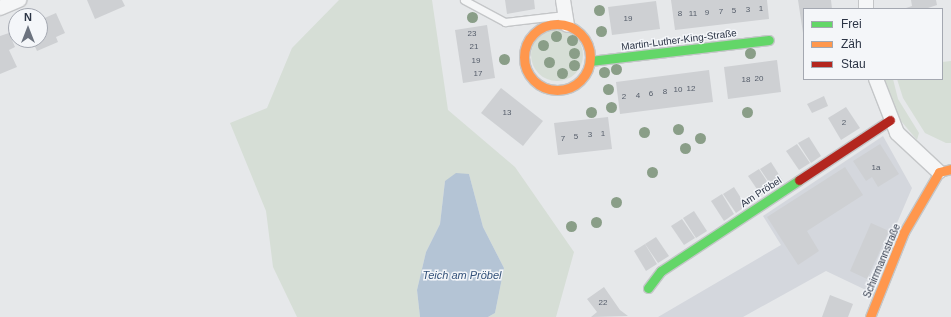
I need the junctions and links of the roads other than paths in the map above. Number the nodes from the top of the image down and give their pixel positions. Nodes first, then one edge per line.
1 (19, 0) edge
2 (464, 0) edge
3 (563, 0) edge
4 (0, 8) edge
5 (566, 20) junction
6 (770, 40) dead end
7 (590, 61) junction
8 (876, 80) edge
9 (890, 120) junction
10 (945, 171) edge
11 (648, 288) dead end
12 (870, 317) edge

1 - 4 street
2 - 5 lane
3 - 5 street
5 - 7 street
5 - 7 street
6 - 7 street, Martin-Luther-King-Straße
8 - 9 street
9 - 10 street
9 - 11 street, Am Pröbel
10 - 12 street, Schirrmannstraße

